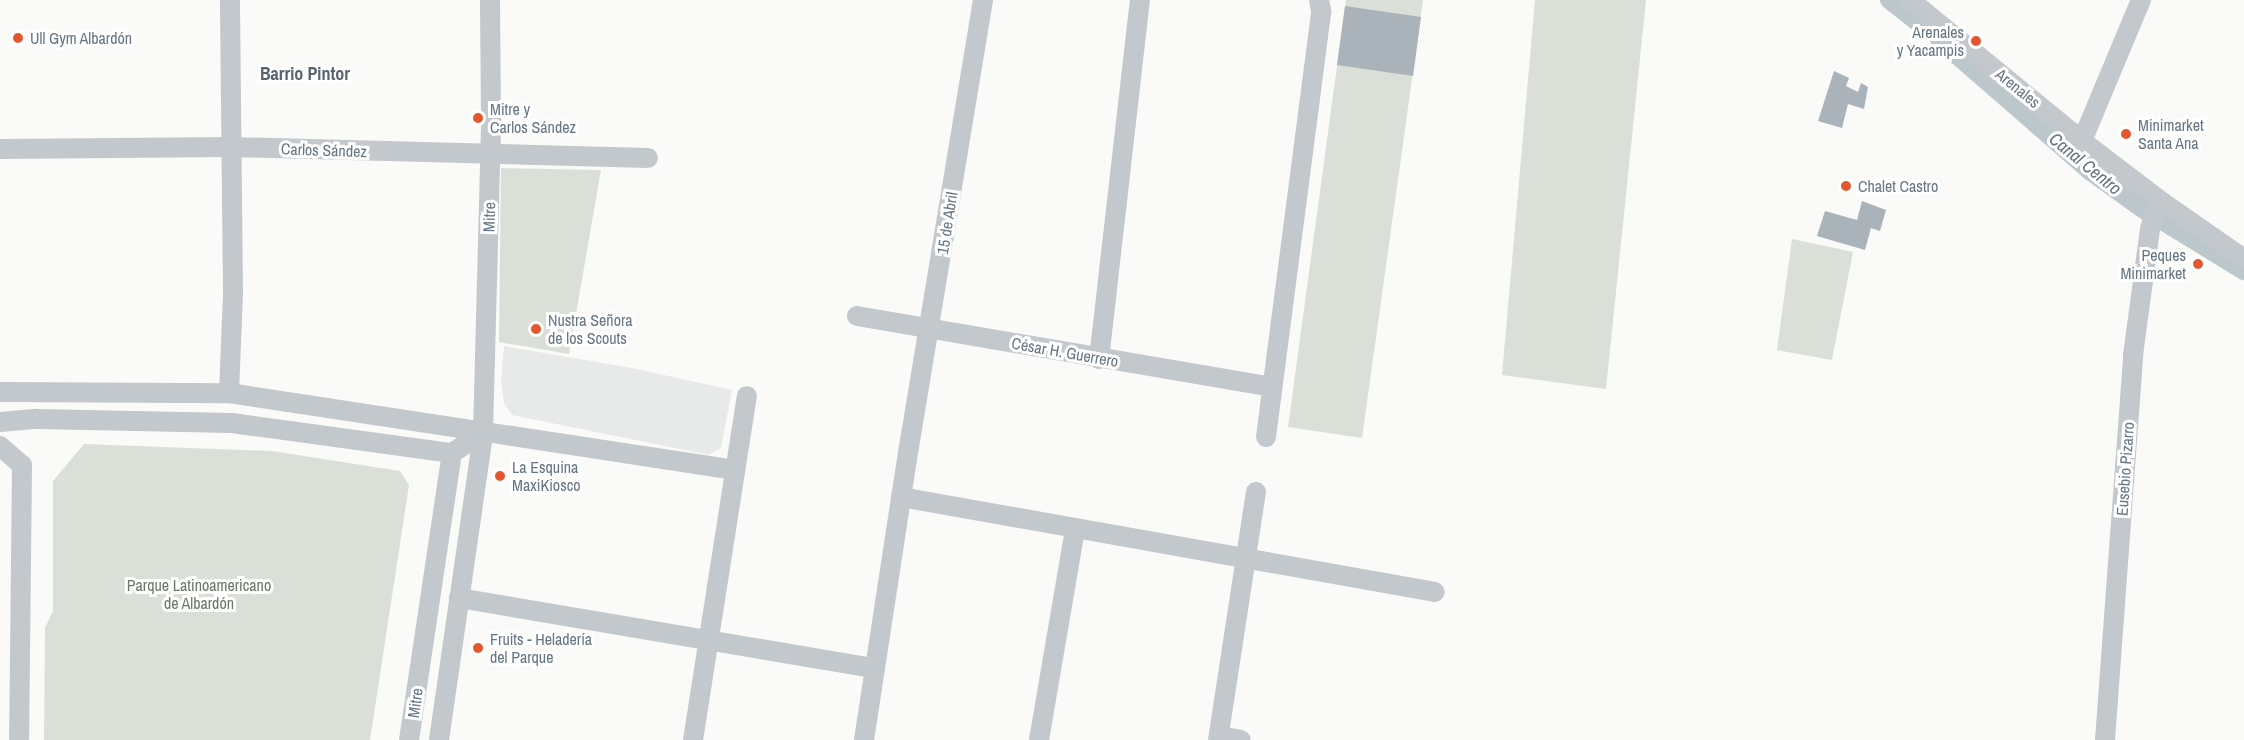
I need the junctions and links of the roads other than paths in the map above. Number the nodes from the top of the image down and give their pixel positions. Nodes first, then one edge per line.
1 (230, 0) edge
2 (490, 0) edge
3 (983, 0) edge
4 (1140, 0) edge
5 (1319, 0) edge
6 (1910, 0) edge
7 (2141, 0) edge
8 (2082, 141) junction
9 (231, 147) junction
10 (0, 149) edge
11 (490, 154) junction
12 (648, 158) dead end
13 (2159, 206) junction
14 (2244, 259) edge
15 (857, 316) dead end
16 (930, 329) junction
17 (1099, 359) junction
18 (1272, 387) junction
19 (0, 392) edge
20 (229, 393) junction
21 (747, 396) dead end
22 (0, 422) edge
23 (483, 433) junction
24 (1266, 437) dead end
25 (0, 446) edge
26 (452, 453) junction
27 (735, 470) junction
28 (1256, 492) dead end
29 (901, 497) junction
30 (1075, 529) junction
31 (1246, 558) junction
32 (1436, 592) dead end
33 (459, 598) junction
34 (709, 640) junction
35 (875, 668) junction
36 (1219, 738) edge
37 (19, 740) edge
38 (409, 740) edge
39 (439, 740) edge
40 (693, 740) edge
41 (864, 740) edge
42 (1039, 740) edge
43 (1241, 740) edge
44 (2105, 740) edge

1 - 9 street
2 - 11 street, Mitre
3 - 16 street, 15 de Abril
4 - 17 street
5 - 18 street
6 - 8 street, Arenales
7 - 8 street
8 - 13 street, Arenales
9 - 10 street, Carlos Sández
9 - 11 street, Carlos Sández
9 - 20 street
11 - 12 street, Carlos Sández
11 - 23 street, Mitre
13 - 14 street, Arenales
13 - 44 street, Eusebio Pizarro
15 - 16 street, César H. Guerrero
16 - 17 street, César H. Guerrero
16 - 29 street, 15 de Abril
17 - 18 street, César H. Guerrero
18 - 24 street
19 - 20 street
20 - 23 street
21 - 27 street
22 - 26 street
23 - 26 street
23 - 27 street
23 - 33 street, Mitre
25 - 37 street
26 - 38 street, Mitre
27 - 34 street
28 - 31 street
29 - 30 street
29 - 35 street, 15 de Abril
30 - 31 street
30 - 42 street
31 - 32 street
31 - 36 street
33 - 34 street
33 - 39 street, Mitre
34 - 35 street
34 - 40 street
35 - 41 street, 15 de Abril
36 - 43 street

